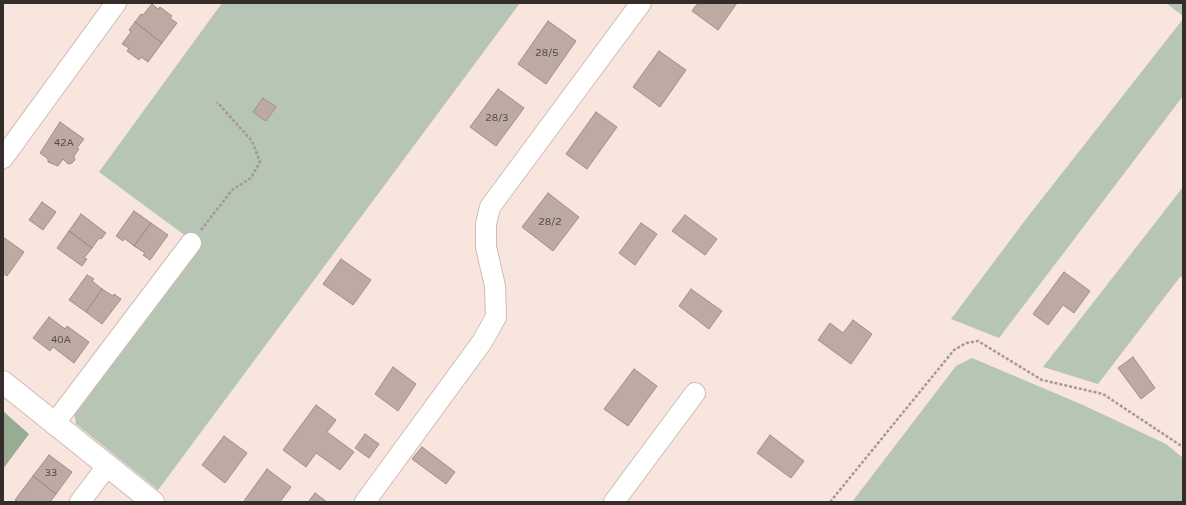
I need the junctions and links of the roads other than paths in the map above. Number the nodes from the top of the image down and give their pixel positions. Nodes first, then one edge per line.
1 (116, 3) edge
2 (641, 3) edge
3 (3, 158) edge
4 (191, 243) road end
5 (3, 382) edge
6 (695, 393) dead end
7 (54, 424) junction
8 (107, 466) junction
9 (80, 502) edge
10 (153, 502) edge
11 (365, 502) edge
12 (614, 502) edge

1 - 3 street
2 - 11 street
4 - 7 street
5 - 7 street
6 - 12 street
7 - 8 street
8 - 9 street
8 - 10 street

